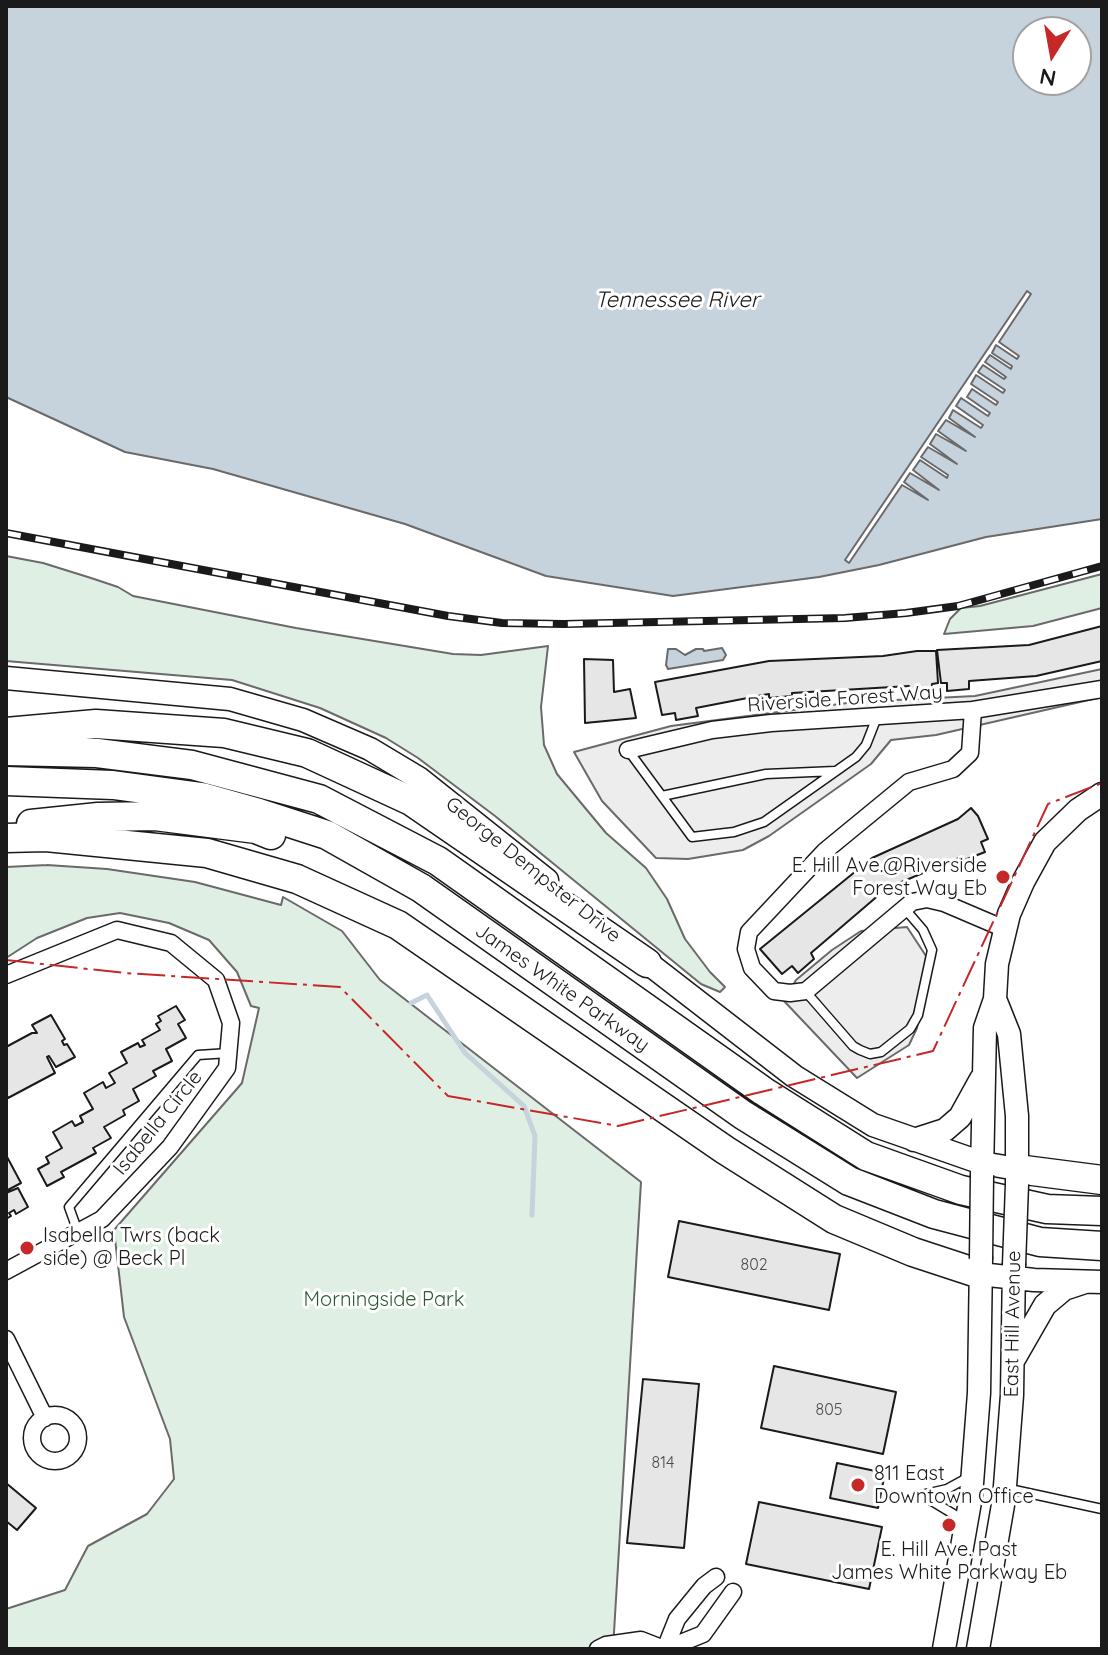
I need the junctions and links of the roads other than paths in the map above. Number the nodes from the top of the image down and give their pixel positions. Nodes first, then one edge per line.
1 (6, 678) edge
2 (1102, 689) edge
3 (973, 710) junction
4 (877, 716) junction
5 (6, 732) edge
6 (628, 750) joint
7 (6, 751) edge
8 (836, 771) junction
9 (6, 781) edge
10 (1102, 794) edge
11 (662, 796) junction
12 (6, 828) edge
13 (6, 838) edge
14 (421, 888) junction
15 (905, 909) junction
16 (1005, 929) junction
17 (647, 963) junction
18 (6, 975) edge
19 (806, 991) junction
20 (995, 999) junction
21 (229, 1053) junction
22 (984, 1075) junction
23 (914, 1140) junction
24 (982, 1169) junction
25 (1017, 1176) junction
26 (1102, 1180) edge
27 (1102, 1211) edge
28 (78, 1232) junction
29 (1102, 1246) edge
30 (980, 1266) junction
31 (6, 1271) edge
32 (1014, 1272) junction
33 (1094, 1282) edge
34 (6, 1339) edge
35 (1012, 1362) junction
36 (45, 1418) dead end
37 (973, 1472) junction
38 (1005, 1488) junction
39 (1102, 1509) edge
40 (967, 1523) junction
41 (716, 1577) dead end
42 (733, 1592) dead end
43 (698, 1594) junction
44 (720, 1611) junction
45 (598, 1649) edge
46 (665, 1649) edge
47 (944, 1649) edge
48 (978, 1649) edge

1 - 17 main road, George Dempster Drive
2 - 3 street, Riverside Forest Way
3 - 4 street, Riverside Forest Way
3 - 19 street
4 - 6 street, Riverside Forest Way
4 - 8 lane
5 - 17 highway
6 - 11 lane
7 - 27 highway, James White Parkway
8 - 11 lane
8 - 11 lane
9 - 14 highway, James White Parkway
10 - 16 main road, East Hill Avenue
12 - 14 highway
13 - 30 highway
14 - 29 highway, James White Parkway
15 - 16 street
15 - 19 street
15 - 19 lane
16 - 20 main road, East Hill Avenue
17 - 23 main road, George Dempster Drive
18 - 21 street, Isabella Circle
20 - 22 main road, East Hill Avenue
20 - 25 main road, East Hill Avenue
21 - 28 street, Isabella Circle
21 - 28 lane
22 - 23 main road
22 - 24 main road, East Hill Avenue
23 - 24 main road, George Dempster Drive
24 - 25 main road, George Dempster Drive
24 - 30 main road, East Hill Avenue, bridge
25 - 26 highway
25 - 32 main road, East Hill Avenue, bridge
28 - 31 street, Isabella Circle
30 - 32 main road
30 - 37 main road, East Hill Avenue
32 - 33 main road
32 - 35 main road, East Hill Avenue
33 - 35 main road
34 - 36 street
35 - 38 main road, East Hill Avenue
37 - 40 main road, East Hill Avenue
37 - 40 lane
38 - 39 lane
38 - 48 main road, East Hill Avenue
40 - 47 main road, East Hill Avenue
41 - 43 street
42 - 44 street
43 - 44 street
43 - 46 street
44 - 46 street
45 - 46 street

